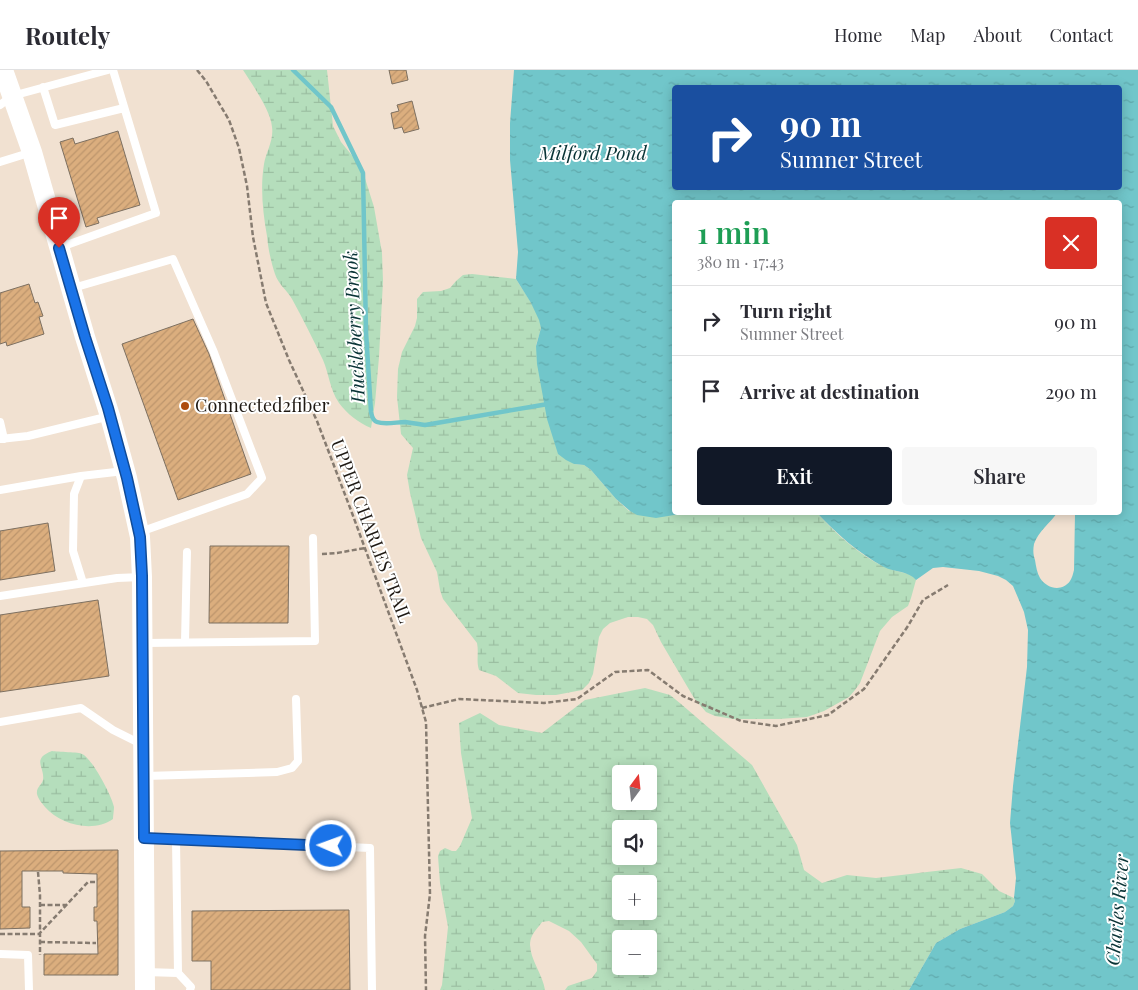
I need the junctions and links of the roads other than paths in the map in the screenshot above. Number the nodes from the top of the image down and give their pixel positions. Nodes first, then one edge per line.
1 (3, 70) edge
2 (108, 70) edge
3 (113, 70) edge
4 (43, 87) junction
5 (6, 100) edge
6 (124, 108) junction
7 (32, 152) junction
8 (0, 162) edge
9 (59, 248) junction
10 (71, 289) junction
11 (110, 416) junction
12 (0, 422) edge
13 (2, 439) edge
14 (125, 470) junction
15 (82, 476) junction
16 (0, 490) edge
17 (139, 533) junction
18 (313, 538) dead end
19 (187, 552) dead end
20 (142, 576) junction
21 (83, 583) junction
22 (0, 596) edge
23 (185, 642) junction
24 (142, 643) junction
25 (296, 699) dead end
26 (0, 722) edge
27 (143, 744) junction
28 (143, 776) junction
29 (144, 838) junction
30 (176, 840) junction
31 (0, 954) edge
32 (178, 973) junction
33 (145, 981) edge
34 (29, 990) edge
35 (190, 990) edge
36 (372, 990) edge

1 - 5 street
2 - 4 lane
3 - 6 lane
4 - 5 lane
4 - 6 lane
5 - 7 street
6 - 9 lane
7 - 8 lane
7 - 9 street
9 - 10 street
10 - 11 street
10 - 17 lane
11 - 13 lane
11 - 14 street
12 - 13 lane
14 - 15 lane
14 - 17 street
15 - 16 lane
15 - 21 lane
17 - 20 street
18 - 23 lane
19 - 23 lane
20 - 21 lane
20 - 24 street
21 - 22 lane
23 - 24 lane
24 - 27 street
25 - 28 lane
26 - 27 lane
27 - 28 street
28 - 29 street
29 - 30 lane
29 - 33 street
30 - 32 lane
30 - 36 lane
31 - 34 lane
32 - 33 lane
32 - 35 lane

